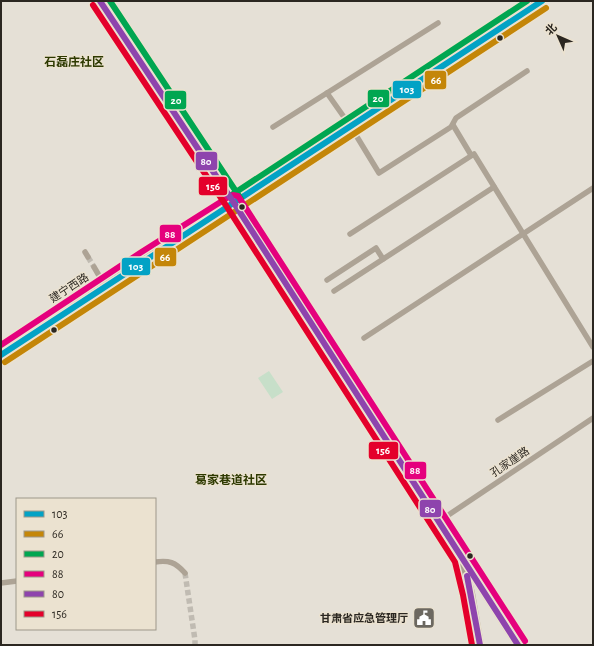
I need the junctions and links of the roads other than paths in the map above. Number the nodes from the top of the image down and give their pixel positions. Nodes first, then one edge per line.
1 (100, 1) edge
2 (528, 1) edge
3 (542, 1) edge
4 (438, 23) dead end
5 (527, 71) dead end
6 (327, 93) junction
7 (350, 124) junction
8 (453, 125) junction
9 (273, 126) dead end
10 (471, 155) junction
11 (494, 187) junction
12 (593, 188) edge
13 (232, 200) junction
14 (350, 234) dead end
15 (523, 234) junction
16 (383, 259) junction
17 (94, 267) tunnel mouth
18 (101, 280) junction
19 (327, 280) dead end
20 (334, 291) dead end
21 (364, 338) dead end
22 (1, 345) edge
23 (593, 347) edge
24 (1, 355) edge
25 (593, 361) edge
26 (593, 418) edge
27 (498, 420) dead end
28 (438, 522) junction
29 (462, 559) junction
30 (156, 562) edge
31 (185, 573) dead end
32 (16, 580) edge
33 (1, 583) edge
34 (480, 645) edge
35 (518, 645) edge

1 - 13 main road
2 - 7 main road
3 - 7 main road
4 - 6 street
5 - 8 street
6 - 7 street
6 - 9 street
7 - 8 street
7 - 13 main road
8 - 10 street
10 - 11 street
10 - 14 street
11 - 15 street
11 - 16 street
12 - 15 street
13 - 18 main road, 建宁西路
13 - 24 main road, 建宁西路
13 - 28 main road
15 - 21 street
15 - 23 street
16 - 19 street
16 - 20 street
17 - 18 street
18 - 22 main road, 建宁西路
25 - 27 street
26 - 28 street, 孔家崖路
28 - 29 main road
29 - 34 main road
29 - 35 main road
30 - 31 street
32 - 33 street

